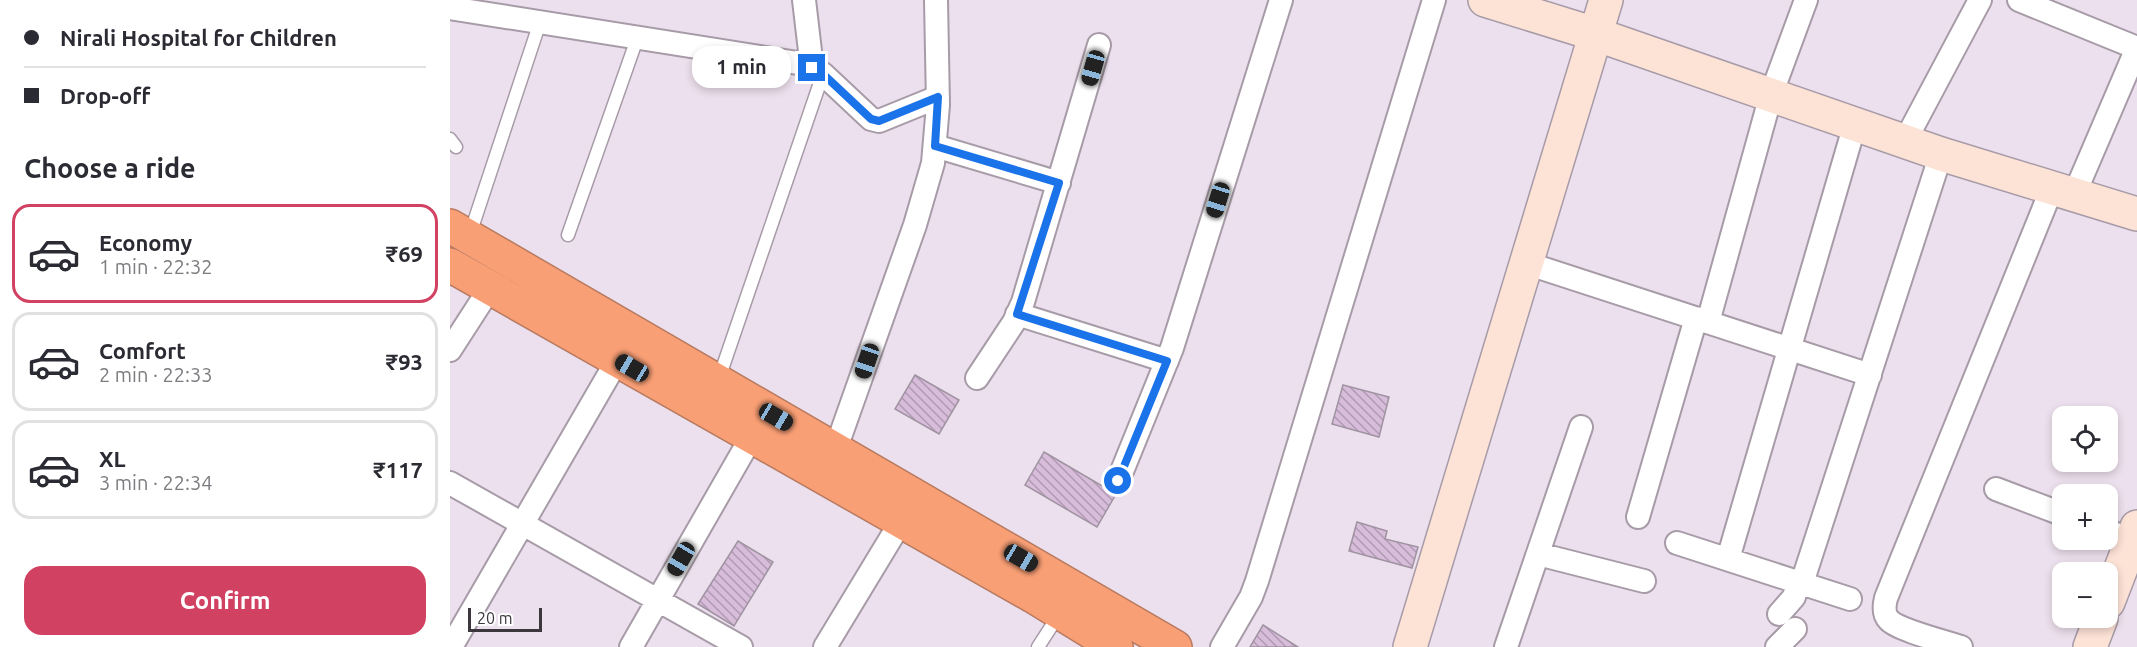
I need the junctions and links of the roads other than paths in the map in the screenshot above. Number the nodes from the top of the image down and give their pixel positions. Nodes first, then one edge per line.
1 (804, 0) edge
2 (936, 0) edge
3 (1281, 0) edge
4 (1434, 0) edge
5 (1485, 0) edge
6 (1606, 0) edge
7 (1806, 0) edge
8 (1980, 0) edge
9 (2019, 0) edge
10 (450, 8) edge
11 (540, 22) junction
12 (1595, 34) junction
13 (638, 36) junction
14 (1099, 45) dead end
15 (2137, 48) edge
16 (817, 71) junction
17 (1771, 95) junction
18 (938, 97) junction
19 (1855, 124) junction
20 (1905, 141) junction
21 (935, 146) junction
22 (1941, 154) junction
23 (1059, 183) junction
24 (2063, 191) junction
25 (2137, 214) edge
26 (459, 232) edge
27 (568, 235) dead end
28 (1526, 263) junction
29 (450, 265) edge
30 (490, 288) junction
31 (1017, 314) junction
32 (1702, 320) junction
33 (1789, 348) junction
34 (450, 350) edge
35 (618, 359) junction
36 (1167, 361) junction
37 (1870, 375) junction
38 (977, 378) dead end
39 (717, 382) junction
40 (1581, 427) dead end
41 (752, 436) junction
42 (835, 452) junction
43 (1118, 481) dead end
44 (450, 483) edge
45 (1996, 489) dead end
46 (908, 509) junction
47 (2052, 510) edge
48 (1638, 517) dead end
49 (522, 524) junction
50 (2126, 532) edge
51 (1677, 543) dead end
52 (1538, 554) junction
53 (1728, 559) junction
54 (2118, 563) edge
55 (1644, 581) dead end
56 (1800, 583) junction
57 (1850, 599) dead end
58 (658, 600) junction
59 (1060, 613) junction
60 (2097, 628) edge
61 (451, 647) edge
62 (631, 647) edge
63 (741, 647) edge
64 (825, 647) edge
65 (1038, 647) edge
66 (1116, 647) edge
67 (1175, 647) edge
68 (1222, 647) edge
69 (1410, 647) edge
70 (1506, 647) edge
71 (1777, 647) edge
72 (1961, 647) edge
73 (2090, 647) edge

1 - 16 street
2 - 18 street
3 - 36 street
4 - 68 street
5 - 12 street
6 - 12 street
7 - 17 street
8 - 20 street
9 - 15 street
10 - 11 street
11 - 13 street
11 - 26 lane
12 - 17 street
12 - 28 street
13 - 16 street
13 - 27 lane
14 - 23 street
15 - 24 street
16 - 18 street
16 - 39 lane
17 - 19 street
17 - 32 street
18 - 21 street
19 - 20 street
19 - 33 street
20 - 22 street
21 - 23 street
21 - 42 street
22 - 24 street
22 - 37 street
23 - 31 street
24 - 25 street
24 - 72 street
26 - 39 highway
28 - 32 street
28 - 69 street
29 - 30 highway
30 - 34 street
30 - 35 highway
31 - 36 street
31 - 38 street
32 - 33 street
32 - 48 street
33 - 37 street
33 - 53 street
35 - 41 highway
35 - 49 street
36 - 43 street
37 - 56 street
39 - 42 highway
40 - 52 street
41 - 46 highway
41 - 58 street
42 - 46 highway
44 - 49 street
45 - 47 street
46 - 59 highway
46 - 64 street
46 - 67 highway
49 - 58 street
49 - 61 street
50 - 54 street
51 - 53 street
52 - 55 street
52 - 70 street
53 - 56 street
56 - 57 street
56 - 71 street
58 - 62 street
58 - 63 street
59 - 65 lane
59 - 66 highway
60 - 73 street

